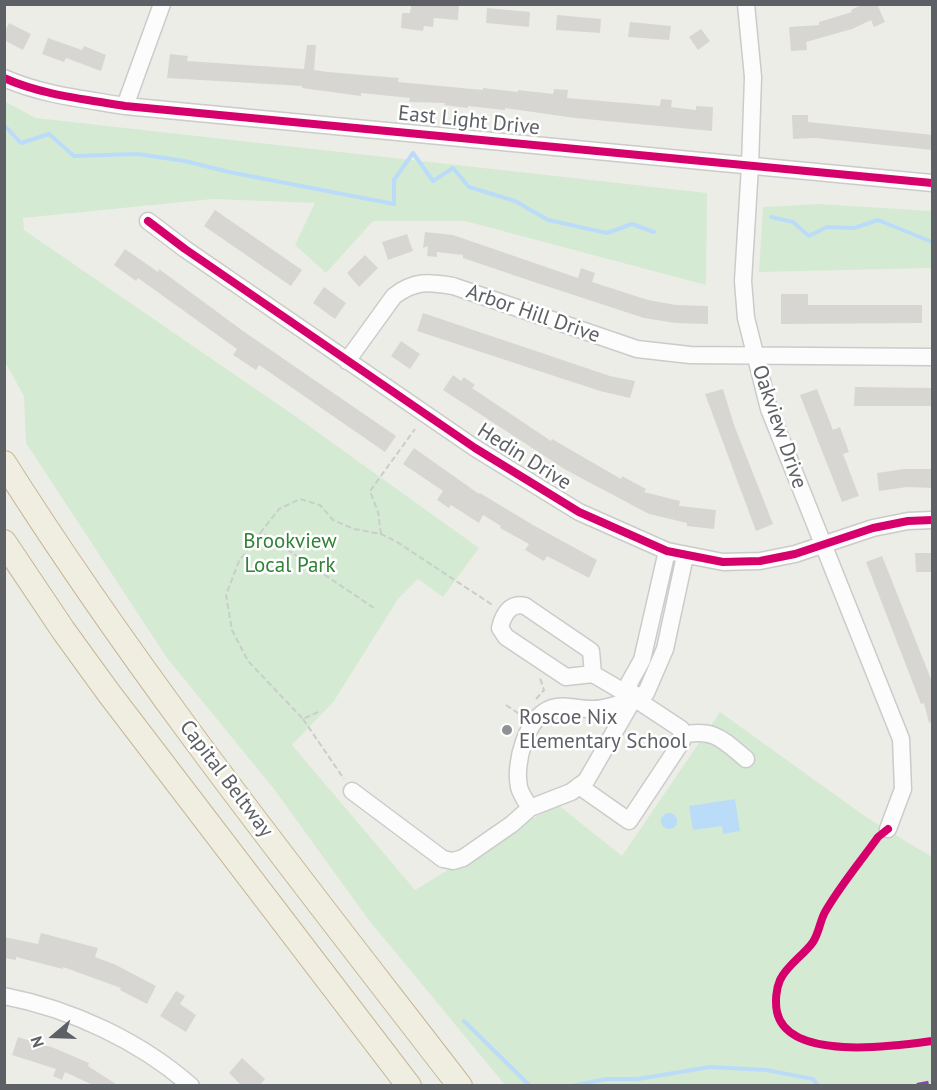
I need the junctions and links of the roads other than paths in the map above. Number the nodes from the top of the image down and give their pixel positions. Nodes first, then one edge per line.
1 (162, 4) edge
2 (746, 4) edge
3 (4, 78) edge
4 (125, 106) junction
5 (750, 166) junction
6 (933, 183) edge
7 (148, 221) dead end
8 (755, 356) junction
9 (933, 357) edge
10 (347, 361) junction
11 (4, 463) edge
12 (933, 520) edge
13 (4, 542) edge
14 (822, 545) junction
15 (667, 551) junction
16 (685, 556) junction
17 (646, 647) junction
18 (664, 649) junction
19 (593, 674) junction
20 (634, 698) junction
21 (681, 735) junction
22 (746, 759) dead end
23 (579, 786) junction
24 (352, 791) road end
25 (530, 808) junction
26 (888, 830) dead end
27 (4, 996) edge
28 (191, 1086) edge
29 (409, 1086) edge
30 (460, 1086) edge

1 - 4 street
2 - 5 street, Oakview Drive
3 - 4 street, East Light Drive
4 - 5 street, East Light Drive
5 - 6 street, East Light Drive
5 - 8 street, Oakview Drive
7 - 10 street, Hedin Drive
8 - 9 street
8 - 10 street, Arbor Hill Drive
8 - 14 street, Oakview Drive
10 - 15 street, Hedin Drive
11 - 30 highway, Capital Beltway
12 - 14 street, Hedin Drive
13 - 29 highway, Capital Beltway
14 - 16 street, Hedin Drive
14 - 26 street, Oakview Drive
15 - 16 street, Hedin Drive
15 - 17 street
16 - 18 street
17 - 18 street
17 - 20 street
18 - 20 street
19 - 19 street
19 - 20 street
20 - 21 street
20 - 23 street
20 - 25 street
21 - 22 street
21 - 23 street
23 - 25 street
24 - 25 street
27 - 28 street

